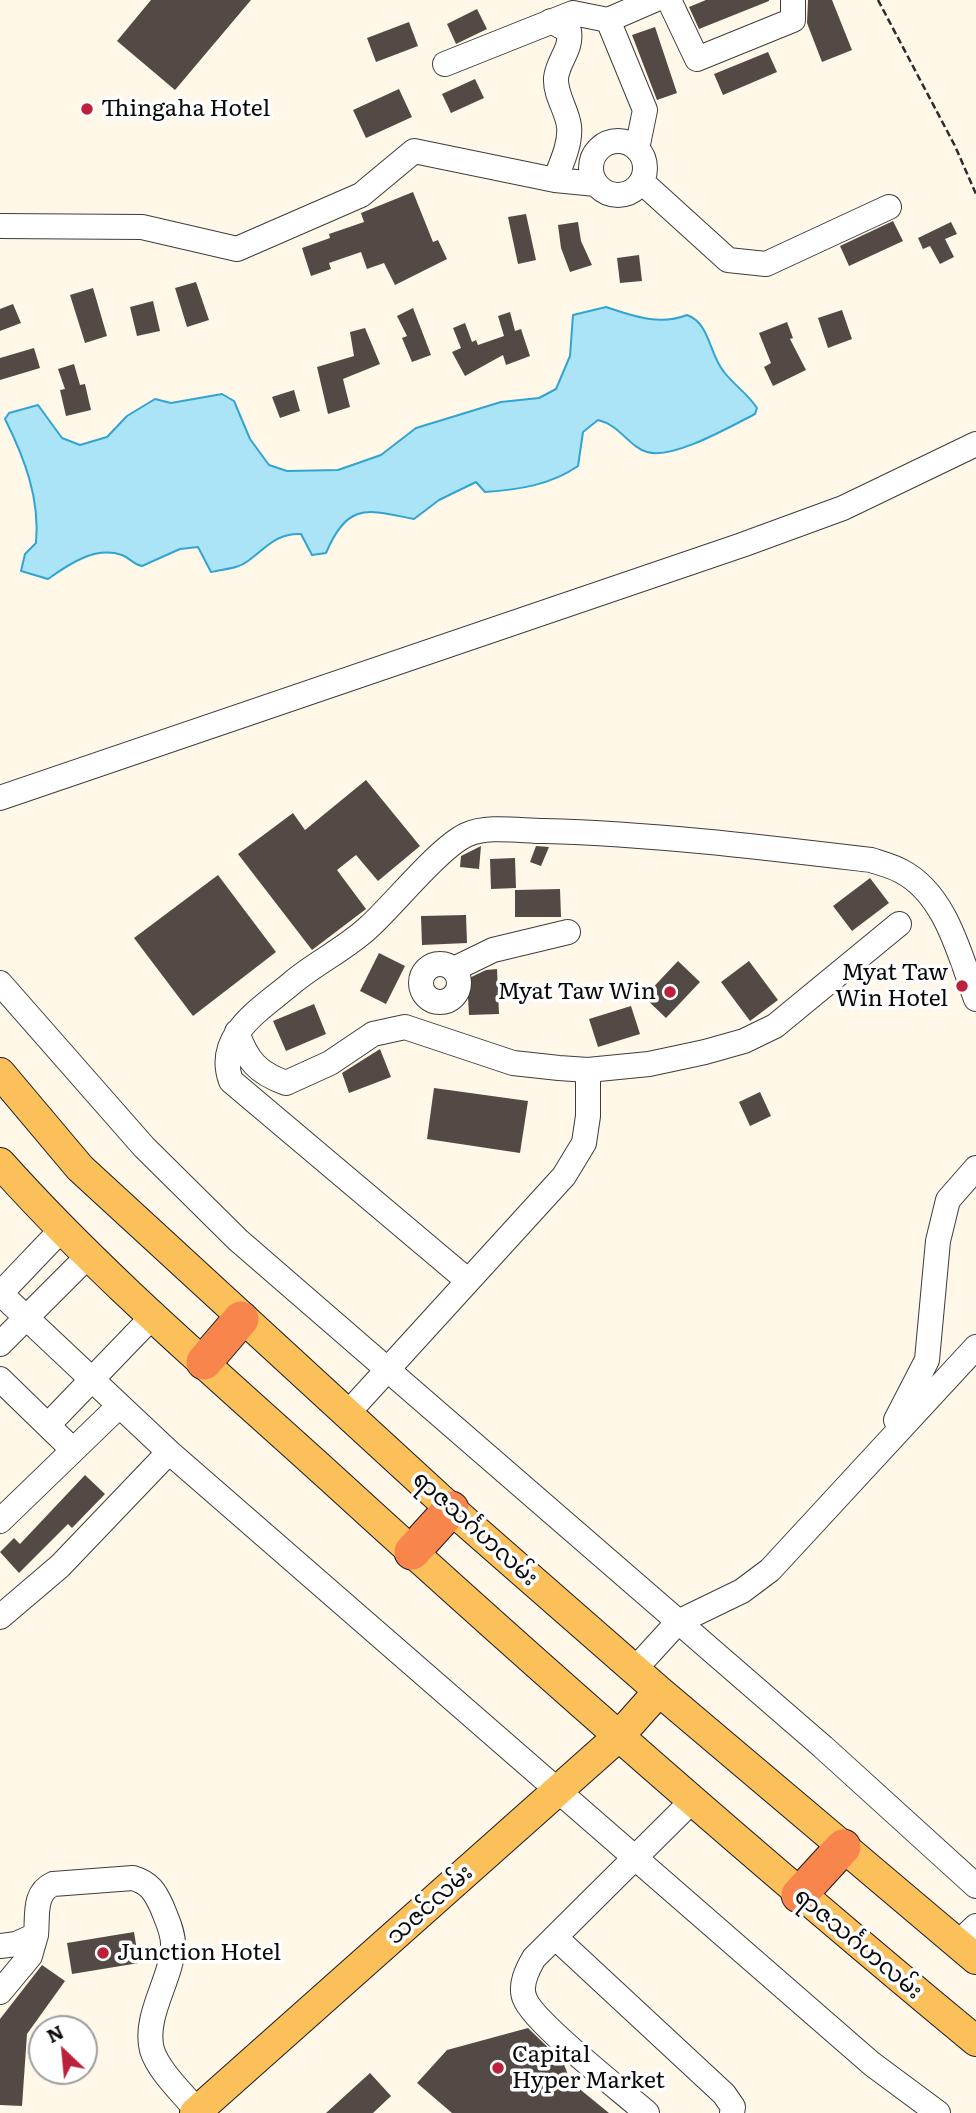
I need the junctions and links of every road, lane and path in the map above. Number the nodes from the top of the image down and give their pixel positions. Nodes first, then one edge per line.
1 (654, 0) edge
2 (669, 0) edge
3 (793, 0) edge
4 (878, 0) edge
5 (608, 20) junction
6 (551, 21) junction
7 (445, 64) dead end
8 (637, 149) junction
9 (555, 180) junction
10 (642, 182) junction
11 (596, 184) junction
12 (976, 194) edge
13 (889, 207) dead end
14 (0, 226) edge
15 (976, 444) edge
16 (0, 798) edge
17 (899, 924) dead end
18 (568, 932) dead end
19 (0, 983) edge
20 (976, 999) edge
21 (237, 1032) junction
22 (421, 1032) junction
23 (587, 1070) junction
24 (0, 1073) edge
25 (976, 1150) edge
26 (0, 1163) edge
27 (976, 1168) edge
28 (948, 1200) junction
29 (61, 1230) junction
30 (88, 1256) junction
31 (467, 1280) junction
32 (0, 1293) edge
33 (154, 1315) junction
34 (241, 1318) junction
35 (26, 1319) junction
36 (0, 1345) edge
37 (976, 1347) edge
38 (204, 1362) junction
39 (387, 1371) junction
40 (0, 1379) edge
41 (90, 1380) junction
42 (118, 1406) junction
43 (347, 1414) junction
44 (48, 1425) junction
45 (74, 1450) junction
46 (878, 1451) junction
47 (169, 1452) junction
48 (451, 1509) junction
49 (2, 1514) edge
50 (412, 1552) junction
51 (0, 1617) edge
52 (678, 1622) junction
53 (635, 1669) junction
54 (659, 1691) junction
55 (619, 1736) junction
56 (559, 1789) junction
57 (692, 1801) junction
58 (842, 1847) junction
59 (636, 1857) junction
60 (976, 1886) edge
61 (799, 1895) junction
62 (36, 1935) junction
63 (555, 1937) junction
64 (970, 1943) edge
65 (0, 1946) edge
66 (0, 1992) edge
67 (976, 2041) edge
68 (196, 2112) edge
69 (647, 2113) edge
70 (732, 2113) edge
71 (938, 2113) edge

1 - 5 street
2 - 3 street
4 - 12 path
5 - 6 street
5 - 8 street
6 - 7 street
6 - 9 street
8 - 10 street
8 - 11 street
9 - 11 street
9 - 14 street
10 - 11 street
10 - 13 street
15 - 16 street
17 - 23 street
18 - 22 street
19 - 39 street
20 - 21 street
21 - 22 street
21 - 31 street
22 - 23 street
23 - 31 street
24 - 34 main road, ရာဇသင်္ဂဟလမ်း
25 - 28 street
26 - 29 main road, ရာဇသင်္ဂဟလမ်း
27 - 28 street
28 - 46 street
29 - 30 main road, ရာဇသင်္ဂဟလမ်း
29 - 32 street
30 - 33 main road, ရာဇသင်္ဂဟလမ်း
30 - 35 street
31 - 39 street
32 - 35 street
33 - 38 main road, ရာဇသင်္ဂဟလမ်း
33 - 41 street
34 - 38 highway
34 - 43 main road, ရာဇသင်္ဂဟလမ်း
35 - 36 street
35 - 41 street
37 - 46 street
38 - 50 main road, ရာဇသင်္ဂဟလမ်း
39 - 43 street
39 - 52 street
40 - 44 street
41 - 42 street
41 - 44 street
42 - 45 street
42 - 47 street
43 - 48 main road, ရာဇသင်္ဂဟလမ်း
44 - 45 street
45 - 49 street
46 - 52 street
47 - 51 street
47 - 56 street
48 - 50 highway
48 - 53 main road, ရာဇသင်္ဂဟလမ်း
50 - 55 main road, ရာဇသင်္ဂဟလမ်း
52 - 53 street
52 - 60 street
53 - 54 main road, ရာဇသင်္ဂဟလမ်း
54 - 55 main road, သဇင်လမ်း
54 - 58 main road, ရာဇသင်္ဂဟလမ်း
55 - 56 main road, သဇင်လမ်း
55 - 57 main road, ရာဇသင်္ဂဟလမ်း
56 - 59 street
56 - 68 main road, သဇင်လမ်း
57 - 59 street
57 - 61 main road, ရာဇသင်္ဂဟလမ်း
58 - 61 highway
58 - 64 main road, ရာဇသင်္ဂဟလမ်း
59 - 63 street
59 - 71 street
61 - 67 main road, ရာဇသင်္ဂဟလမ်း
62 - 65 street
62 - 66 street
62 - 68 street
63 - 69 street
63 - 70 street

